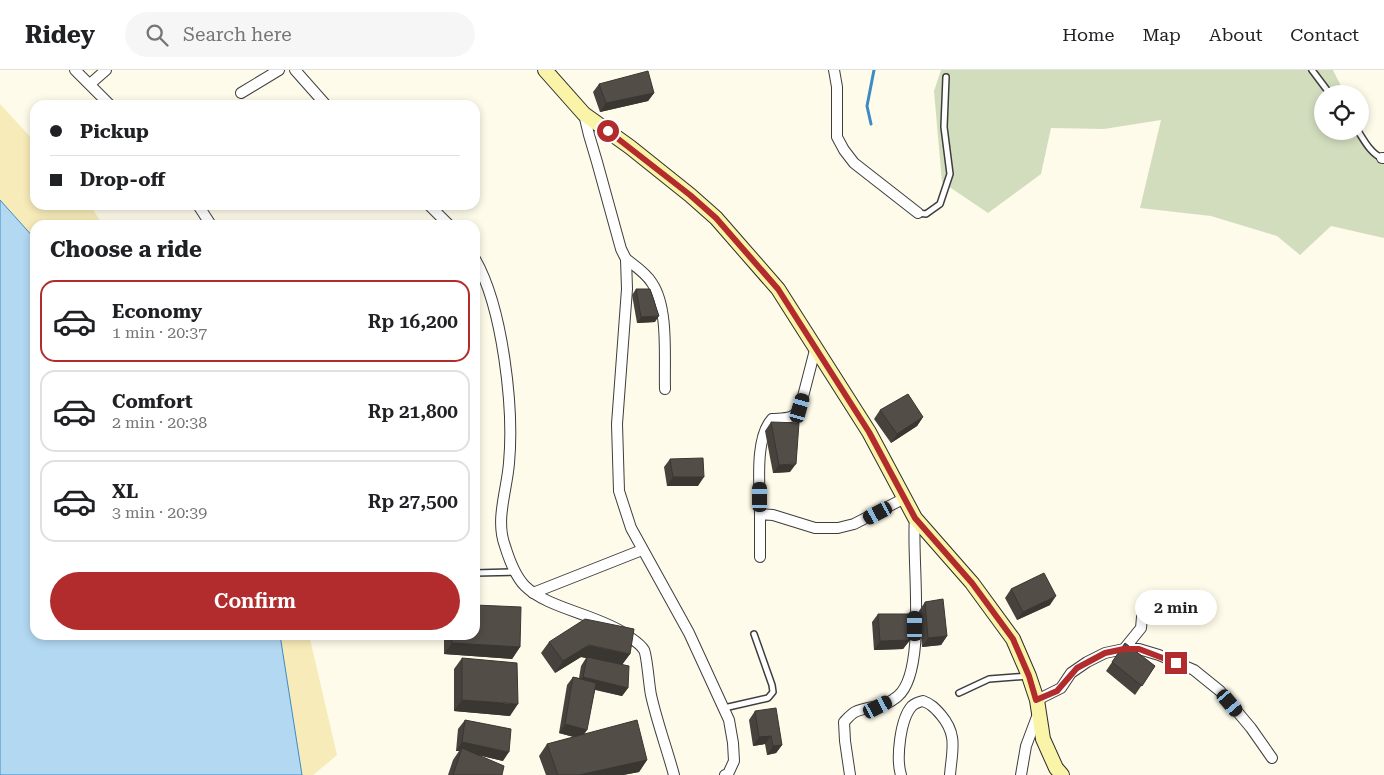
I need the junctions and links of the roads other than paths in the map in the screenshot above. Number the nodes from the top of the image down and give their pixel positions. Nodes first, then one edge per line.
1 (75, 70) edge
2 (106, 70) edge
3 (280, 70) edge
4 (295, 70) edge
5 (545, 70) edge
6 (834, 70) edge
7 (1312, 70) edge
8 (946, 77) dead end
9 (90, 84) junction
10 (1323, 85) edge
11 (241, 94) dead end
12 (105, 100) edge
13 (322, 100) edge
14 (584, 114) junction
15 (1364, 140) edge
16 (1383, 158) edge
17 (434, 210) edge
18 (918, 212) joint
19 (444, 220) edge
20 (626, 260) junction
21 (480, 270) edge
22 (815, 350) junction
23 (665, 389) dead end
24 (905, 498) junction
25 (760, 514) junction
26 (915, 518) junction
27 (642, 550) junction
28 (760, 557) dead end
29 (516, 572) junction
30 (480, 573) edge
31 (532, 593) junction
32 (1142, 617) dead end
33 (754, 634) dead end
34 (1124, 649) junction
35 (1029, 676) junction
36 (959, 693) dead end
37 (1038, 706) junction
38 (724, 708) junction
39 (1272, 758) dead end
40 (727, 774) edge
41 (674, 775) edge
42 (850, 775) edge
43 (901, 775) edge
44 (950, 775) edge
45 (1021, 775) edge
46 (1062, 775) edge

1 - 9 street
2 - 9 street
3 - 11 street
4 - 13 street
5 - 14 street
6 - 18 street
7 - 10 lane
8 - 18 lane
9 - 12 street
14 - 20 street
14 - 22 street
15 - 16 lane
17 - 19 street
20 - 23 street
20 - 27 street
21 - 29 street
22 - 24 street
22 - 25 street
24 - 25 street
24 - 26 street
25 - 28 street
26 - 35 street
26 - 42 street
27 - 31 street
27 - 38 street
29 - 30 lane
29 - 31 street
31 - 41 street
32 - 34 street
33 - 38 lane
34 - 37 street
34 - 39 street
35 - 36 lane
35 - 37 street
37 - 45 street
37 - 46 street
38 - 40 street
43 - 44 street

